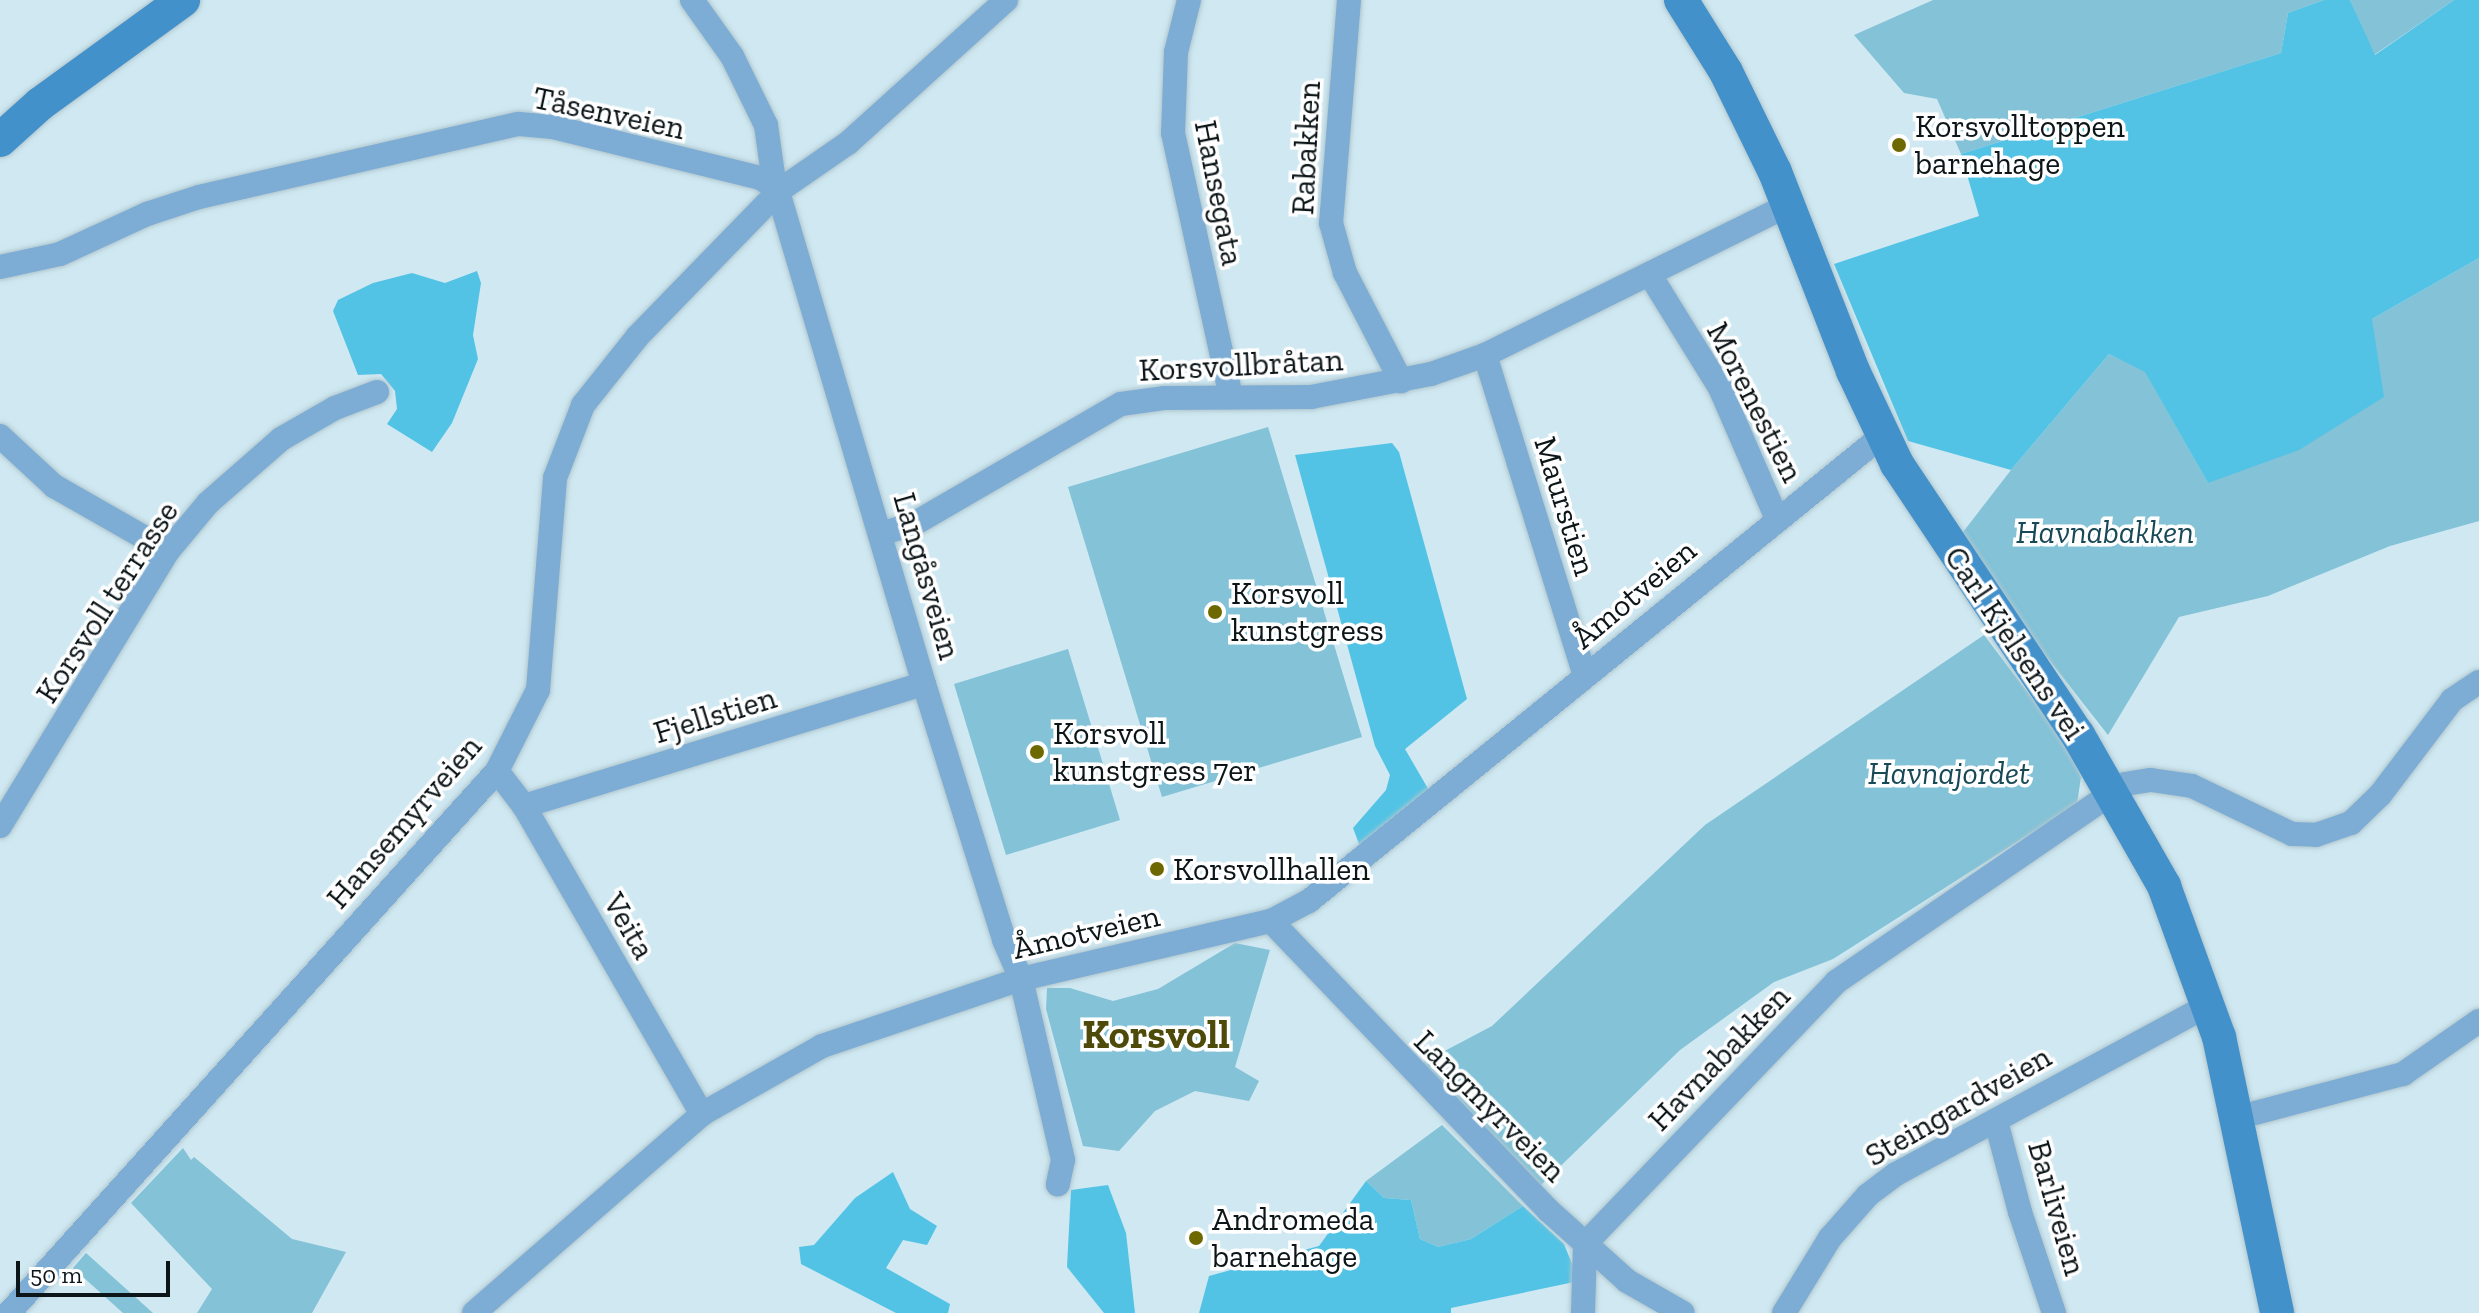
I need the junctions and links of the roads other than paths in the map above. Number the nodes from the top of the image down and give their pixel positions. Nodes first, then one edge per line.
1 (183, 0) edge
2 (692, 0) edge
3 (1006, 0) edge
4 (1189, 0) edge
5 (1349, 0) edge
6 (1681, 0) edge
7 (0, 140) edge
8 (780, 190) junction
9 (1789, 205) junction
10 (0, 267) edge
11 (1650, 275) junction
12 (1485, 355) junction
13 (1401, 381) junction
14 (377, 392) dead end
15 (1231, 397) junction
16 (1883, 435) junction
17 (0, 436) edge
18 (1776, 517) junction
19 (882, 533) junction
20 (168, 551) junction
21 (1585, 676) junction
22 (2479, 682) edge
23 (924, 684) junction
24 (497, 771) junction
25 (2112, 791) junction
26 (524, 806) junction
27 (0, 826) edge
28 (1271, 921) junction
29 (1021, 979) junction
30 (2209, 1005) junction
31 (2479, 1021) edge
32 (702, 1114) junction
33 (2236, 1118) junction
34 (1996, 1121) junction
35 (1058, 1184) dead end
36 (1585, 1244) junction
37 (9, 1313) edge
38 (474, 1313) edge
39 (1583, 1313) edge
40 (1683, 1313) edge
41 (1784, 1313) edge
42 (2054, 1313) edge
43 (2277, 1313) edge

1 - 7 main road
2 - 8 street, Langåsveien
3 - 8 street
4 - 15 street, Hansegata
5 - 13 street, Rabakken
6 - 9 main road, Carl Kjelsens vei
8 - 10 street, Tåsenveien
8 - 19 street, Langåsveien
8 - 24 street, Hansemyrveien
9 - 11 street, Korsvollbråtan
9 - 16 main road, Carl Kjelsens vei
11 - 12 street, Korsvollbråtan
11 - 18 street, Morenestien
12 - 13 street, Korsvollbråtan
12 - 21 street, Maurstien
13 - 15 street, Korsvollbråtan
14 - 20 street, Korsvoll terrasse
15 - 19 street, Korsvollbråtan
16 - 18 street, Åmotveien
16 - 25 main road, Carl Kjelsens vei
17 - 20 street
18 - 21 street, Åmotveien
19 - 23 street, Langåsveien
20 - 27 street, Korsvoll terrasse
21 - 28 street, Åmotveien
22 - 25 street, Havnabakken
23 - 26 street, Fjellstien
23 - 29 street, Langåsveien
24 - 26 street, Veita
24 - 37 street, Hansemyrveien
25 - 30 main road, Carl Kjelsens vei
25 - 36 street, Havnabakken
26 - 32 street, Veita
28 - 29 street, Åmotveien
28 - 36 street, Langmyrveien
29 - 32 street, Åmotveien
29 - 35 street, Langåsveien
30 - 33 main road, Carl Kjelsens vei
30 - 34 street, Steingardveien
31 - 33 street
32 - 38 street, Åmotveien
33 - 43 main road, Carl Kjelsens vei
34 - 41 street, Steingardveien
34 - 42 street, Barliveien
36 - 39 street
36 - 40 street, Langmyrveien

